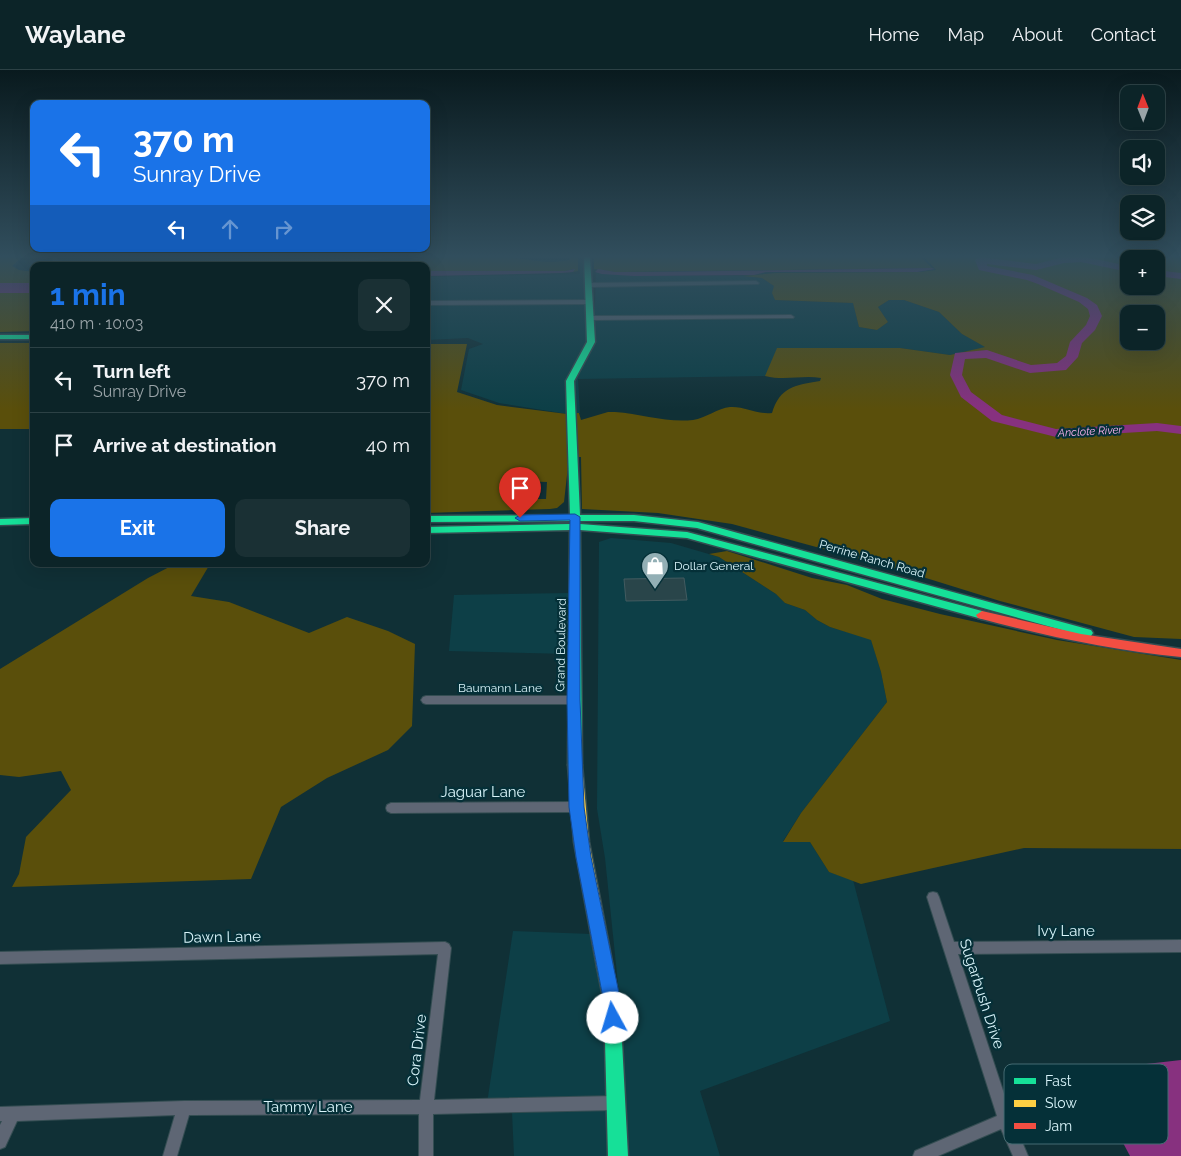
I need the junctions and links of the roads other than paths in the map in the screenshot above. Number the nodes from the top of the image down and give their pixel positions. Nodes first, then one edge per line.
1 (590, 308) edge
2 (791, 317) dead end
3 (591, 318) junction
4 (0, 337) edge
5 (30, 337) edge
6 (430, 519) edge
7 (30, 521) edge
8 (0, 522) edge
9 (575, 523) junction
10 (430, 530) edge
11 (1181, 653) edge
12 (426, 700) dead end
13 (574, 700) junction
14 (576, 807) junction
15 (391, 808) dead end
16 (933, 898) dead end
17 (1181, 946) edge
18 (445, 948) joint
19 (950, 948) junction
20 (0, 958) edge
21 (616, 1103) junction
22 (426, 1107) junction
23 (184, 1108) junction
24 (6, 1114) edge
25 (1004, 1117) edge
26 (1004, 1120) edge
27 (0, 1142) edge
28 (1016, 1144) edge
29 (170, 1156) edge
30 (426, 1156) edge
31 (618, 1156) edge
32 (920, 1156) edge
33 (1021, 1156) edge

1 - 3 street, Grand Boulevard
2 - 3 street
3 - 9 street, Grand Boulevard
4 - 5 street
6 - 9 street
7 - 8 street
9 - 10 street
9 - 11 street, Perrine Ranch Road
9 - 13 street, Grand Boulevard
12 - 13 street, Baumann Lane
13 - 14 street, Grand Boulevard
14 - 15 street, Jaguar Lane
14 - 21 street, Grand Boulevard
16 - 19 street, Sugarbush Drive
17 - 19 street, Ivy Lane
18 - 20 street, Dawn Lane
18 - 22 street, Cora Drive
19 - 25 street, Sugarbush Drive
21 - 22 street, Tammy Lane
21 - 31 street, Grand Boulevard
22 - 23 street, Tammy Lane
22 - 30 street, Cora Drive
23 - 24 street, Tammy Lane
23 - 29 street
24 - 27 street
26 - 32 street
28 - 33 street, Sugarbush Drive

